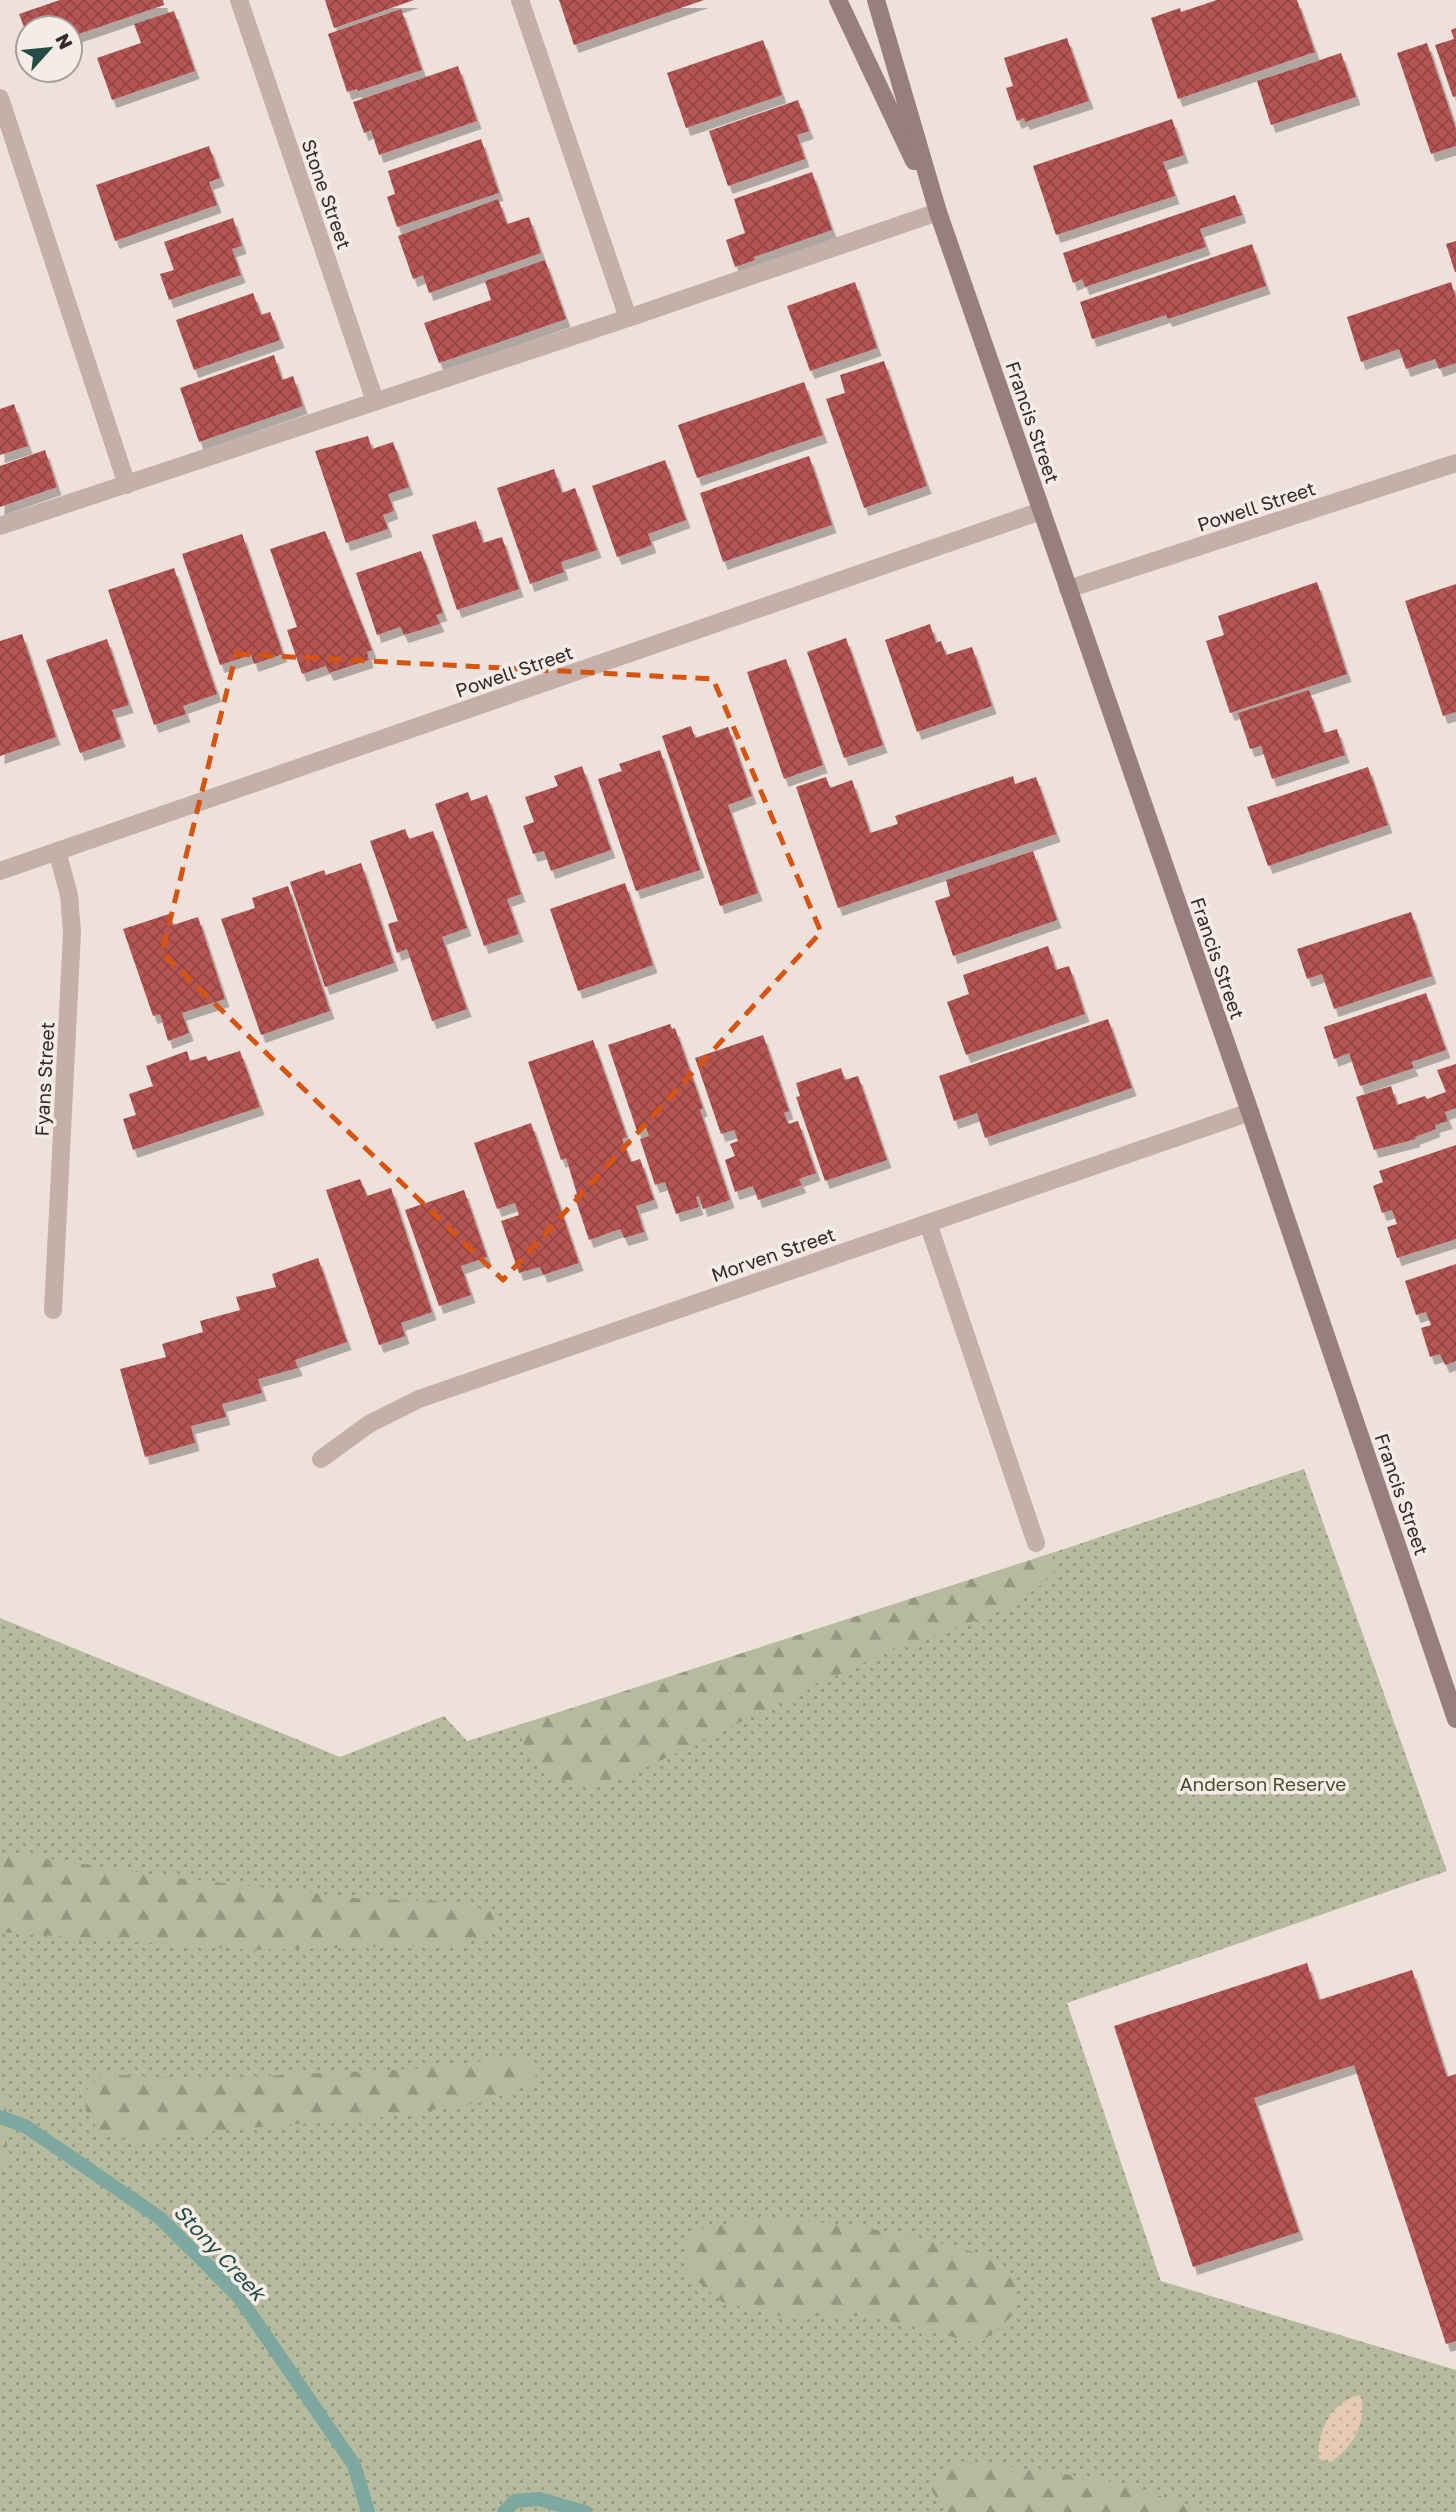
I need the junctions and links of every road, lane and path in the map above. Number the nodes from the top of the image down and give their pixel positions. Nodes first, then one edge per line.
1 (239, 0) edge
2 (520, 0) edge
3 (838, 0) edge
4 (876, 0) edge
5 (0, 98) edge
6 (938, 212) junction
7 (628, 318) junction
8 (375, 401) junction
9 (1456, 463) edge
10 (127, 485) junction
11 (1041, 511) junction
12 (0, 526) edge
13 (1068, 589) junction
14 (57, 851) junction
15 (0, 871) edge
16 (1250, 1112) junction
17 (928, 1223) junction
18 (53, 1310) dead end
19 (321, 1459) dead end
20 (1036, 1543) dead end
21 (1456, 1719) edge

1 - 8 street, Stone Street
2 - 7 street
3 - 6 main road, Francis Street
4 - 6 main road, Francis Street
5 - 10 street
6 - 7 street
6 - 11 main road, Francis Street
7 - 8 street
8 - 10 street
9 - 13 street, Powell Street
10 - 12 street
11 - 13 main road, Francis Street
11 - 14 street, Powell Street
13 - 16 main road, Francis Street
14 - 15 street, Powell Street
14 - 18 street, Fyans Street
16 - 17 street, Morven Street
16 - 21 main road, Francis Street
17 - 19 street, Morven Street
17 - 20 street

